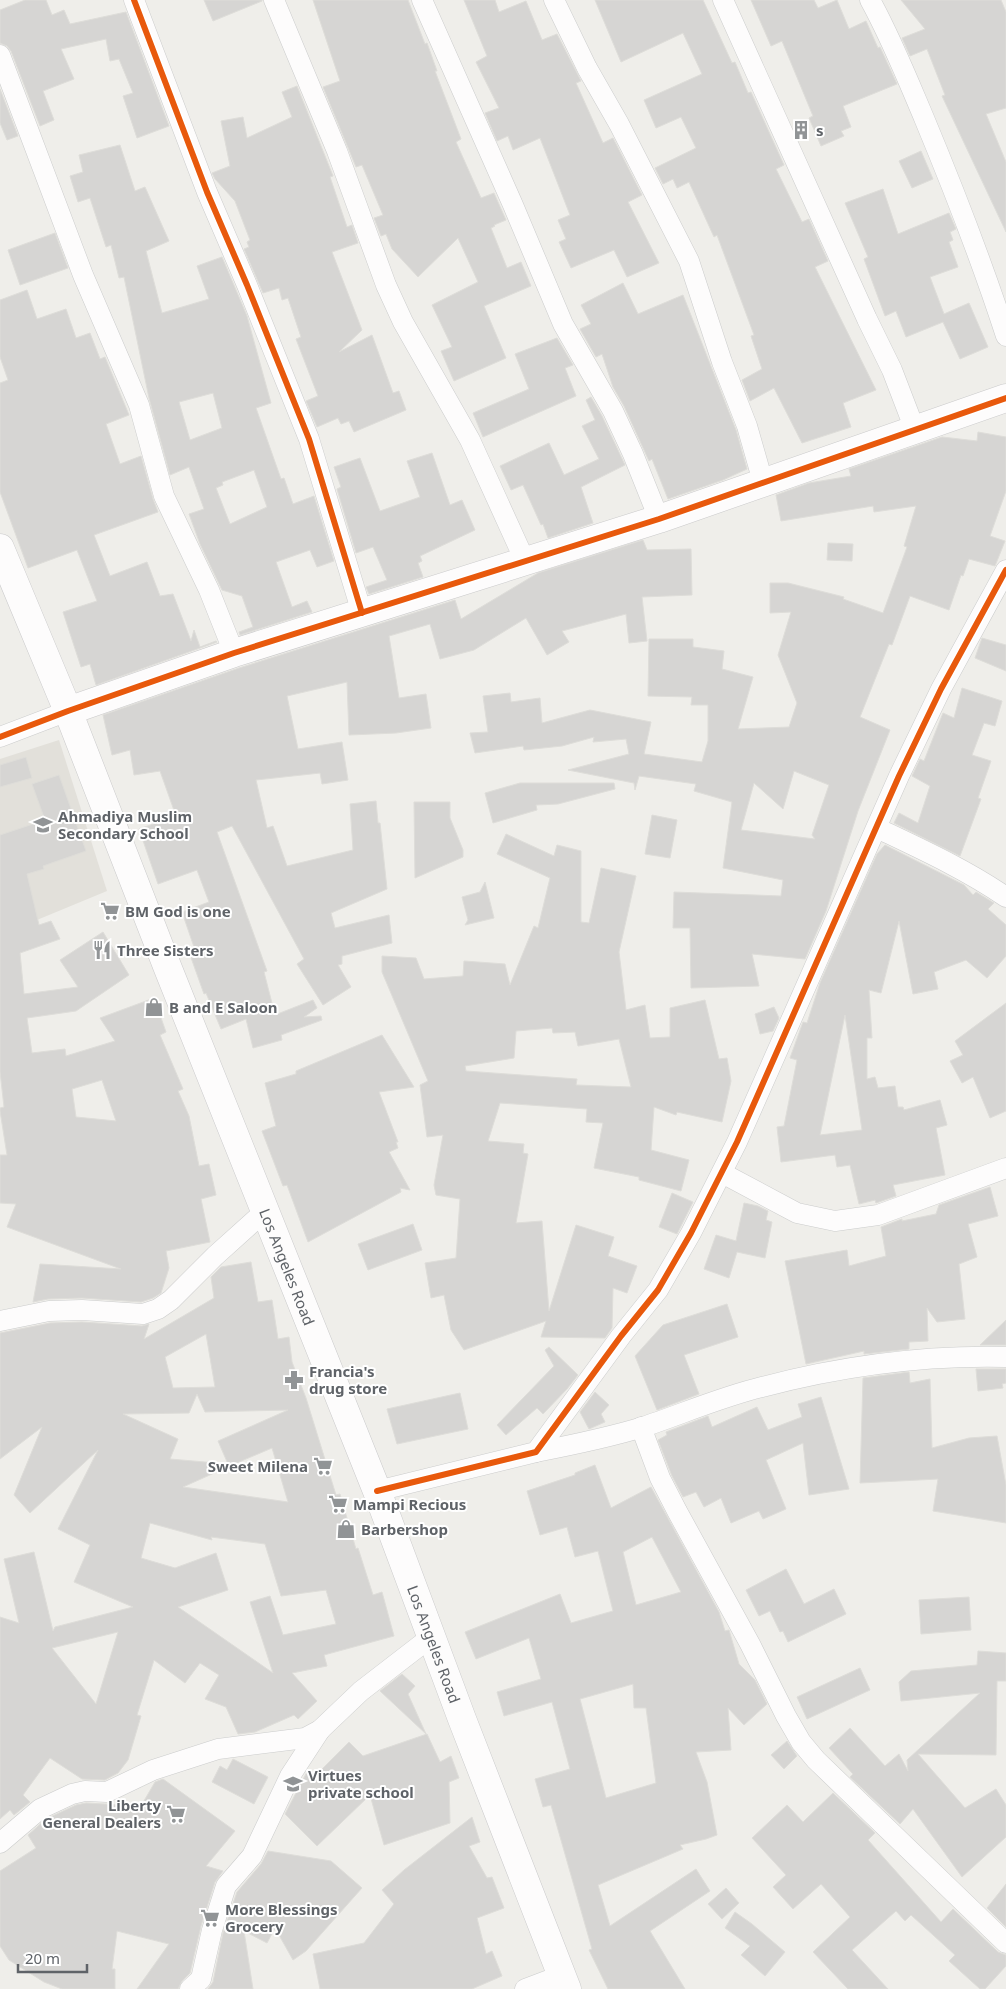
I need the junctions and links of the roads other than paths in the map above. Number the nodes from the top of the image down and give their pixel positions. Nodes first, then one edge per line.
1 (134, 0) edge
2 (274, 0) edge
3 (422, 0) edge
4 (554, 0) edge
5 (724, 0) edge
6 (870, 0) edge
7 (0, 54) edge
8 (1006, 336) edge
9 (1006, 398) edge
10 (915, 430) junction
11 (763, 482) junction
12 (659, 519) junction
13 (0, 548) edge
14 (525, 562) junction
15 (1006, 570) edge
16 (362, 613) junction
17 (234, 653) junction
18 (68, 710) junction
19 (0, 737) edge
20 (877, 828) junction
21 (1006, 897) edge
22 (1006, 1168) edge
23 (722, 1172) junction
24 (265, 1211) junction
25 (0, 1321) edge
26 (1006, 1357) edge
27 (641, 1427) junction
28 (536, 1452) junction
29 (377, 1491) junction
30 (431, 1637) junction
31 (320, 1730) junction
32 (0, 1843) edge
33 (1006, 1943) edge
34 (564, 1982) edge
35 (190, 1989) edge
36 (524, 1989) edge

1 - 16 street
2 - 14 street
3 - 12 street
4 - 11 street
5 - 10 street
6 - 8 street
7 - 17 street
9 - 10 main road
10 - 11 main road
11 - 12 main road
12 - 14 main road
13 - 18 main road, Los Angeles Road
14 - 16 main road
15 - 20 street
16 - 17 main road
17 - 18 main road
18 - 19 street
18 - 24 main road, Los Angeles Road
20 - 21 street
20 - 23 street
22 - 23 street
23 - 28 street
24 - 25 street
24 - 29 main road, Los Angeles Road
26 - 27 street
27 - 28 street
27 - 33 street
28 - 29 street
29 - 30 main road, Los Angeles Road
30 - 31 street
30 - 34 main road, Los Angeles Road
31 - 32 street
31 - 35 street
34 - 36 street

